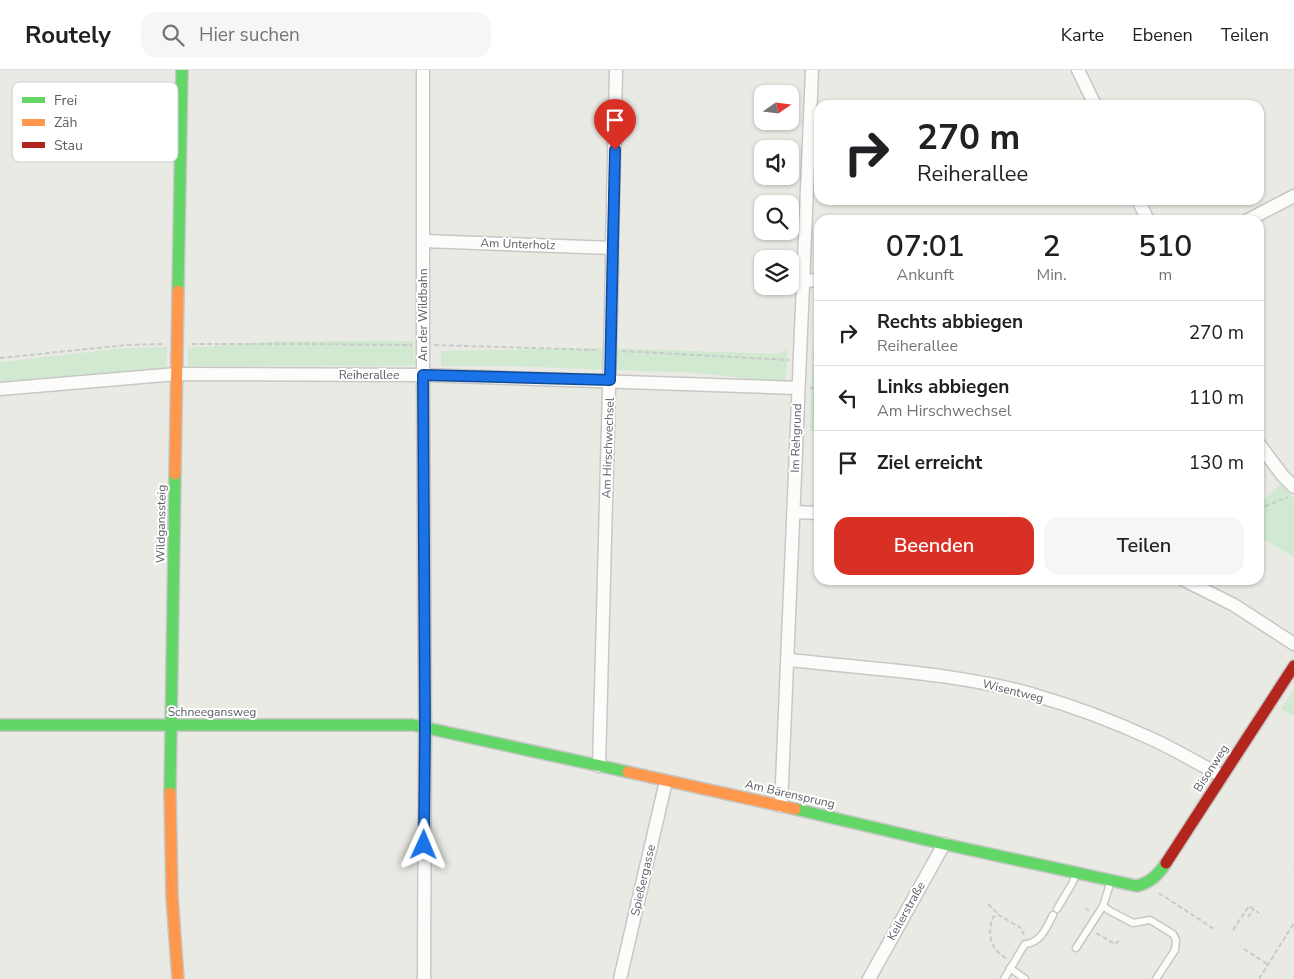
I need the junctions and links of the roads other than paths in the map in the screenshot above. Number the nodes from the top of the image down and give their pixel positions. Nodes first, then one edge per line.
1 (182, 70) edge
2 (423, 70) edge
3 (616, 70) edge
4 (812, 70) edge
5 (1078, 70) edge
6 (1093, 100) edge
7 (814, 128) edge
8 (1294, 196) edge
9 (1258, 215) edge
10 (424, 241) junction
11 (612, 248) junction
12 (814, 280) edge
13 (803, 281) junction
14 (177, 374) junction
15 (423, 375) junction
16 (610, 380) junction
17 (798, 388) junction
18 (0, 389) edge
19 (1264, 451) edge
20 (1292, 492) edge
21 (793, 512) junction
22 (814, 513) edge
23 (1194, 585) edge
24 (1294, 644) edge
25 (788, 660) junction
26 (1294, 666) edge
27 (0, 725) edge
28 (172, 726) junction
29 (425, 727) junction
30 (599, 766) junction
31 (1222, 776) junction
32 (666, 781) junction
33 (781, 806) junction
34 (944, 844) junction
35 (1076, 873) junction
36 (1111, 880) junction
37 (1148, 883) joint
38 (1103, 906) junction
39 (1076, 948) dead end
40 (1012, 965) junction
41 (178, 979) edge
42 (424, 979) edge
43 (620, 979) edge
44 (869, 979) edge
45 (1004, 979) edge
46 (1025, 979) edge
47 (1156, 979) edge

1 - 14 street, Wildganssteig
2 - 10 street, An der Wildbahn
3 - 11 street, Am Hirschwechsel
4 - 7 street, Im Rehgrund
5 - 6 street
7 - 13 street, Im Rehgrund
8 - 9 street
10 - 11 street, Am Unterholz
10 - 15 street, An der Wildbahn
11 - 16 street, Am Hirschwechsel
12 - 13 street
13 - 17 street, Im Rehgrund
14 - 15 street, Reiherallee
14 - 18 street, Reiherallee
14 - 28 street, Wildganssteig
15 - 16 street, Reiherallee
15 - 29 street, An der Wildbahn
16 - 17 street, Reiherallee
16 - 30 street, Am Hirschwechsel
17 - 21 street, Im Rehgrund
19 - 20 street
21 - 22 street
21 - 25 street, Im Rehgrund
23 - 24 street
25 - 31 street, Wisentweg
25 - 33 street, Im Rehgrund
26 - 31 street, Bisonweg
27 - 28 street, Schneegansweg
28 - 29 street, Schneegansweg
28 - 41 street, Wildganssteig
29 - 30 street, Am Bärensprung
29 - 42 street, An der Wildbahn
30 - 32 street, Am Bärensprung
31 - 37 street, Bisonweg
32 - 33 street, Am Bärensprung
32 - 43 street, Spießergasse
33 - 34 street, Am Bärensprung
34 - 35 street, Am Bärensprung
34 - 44 street, Keilerstraße
35 - 36 street, Am Bärensprung
35 - 40 lane
36 - 37 street, Am Bärensprung
36 - 38 lane
38 - 39 lane
38 - 47 lane
40 - 45 lane
40 - 46 lane

